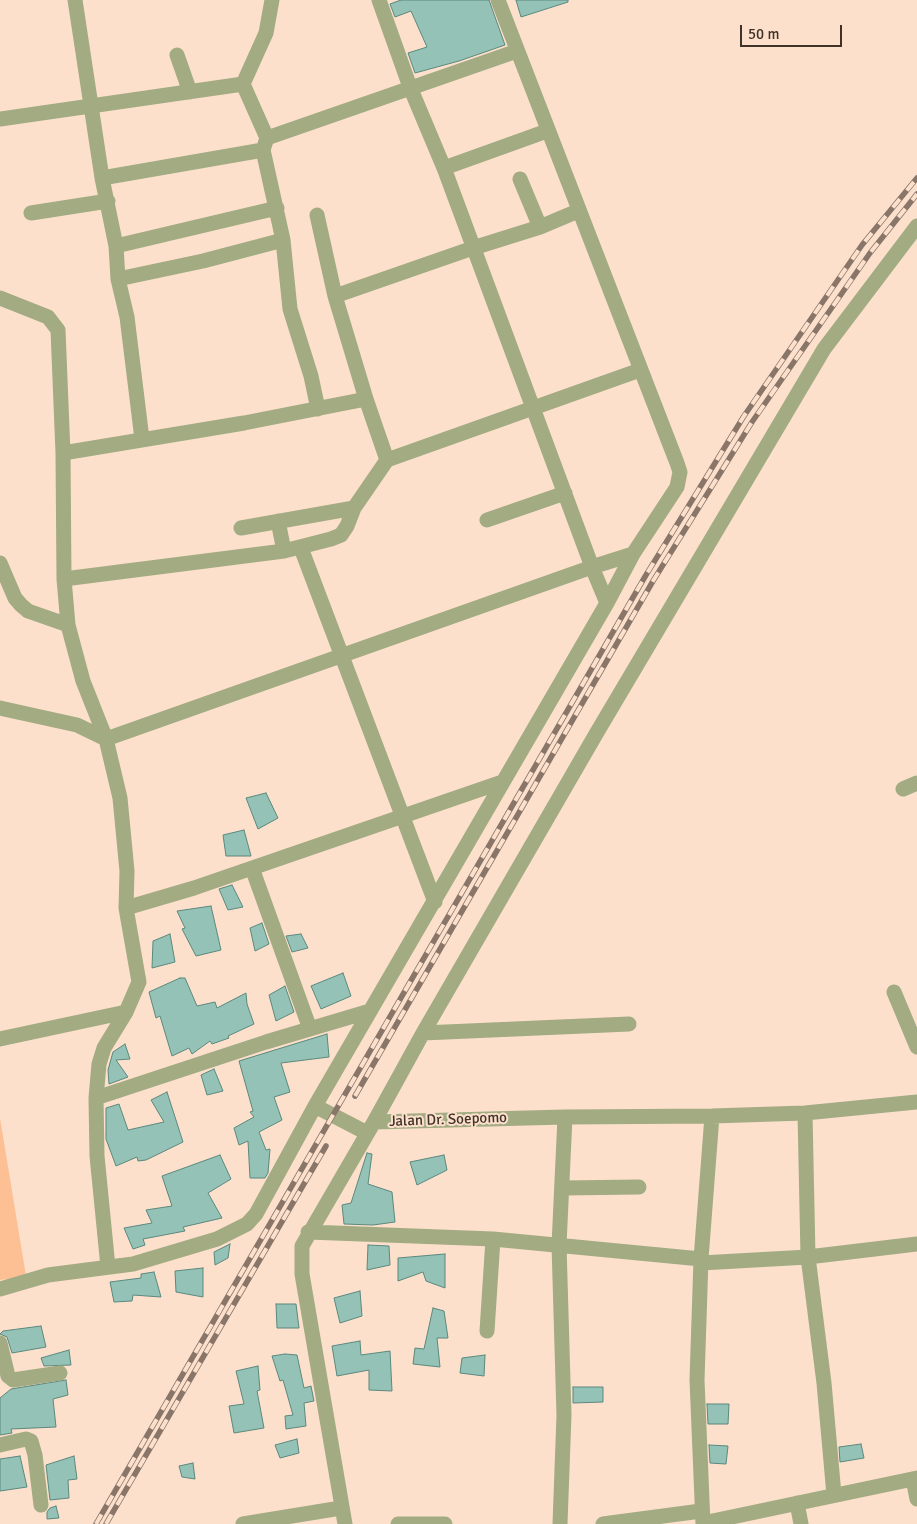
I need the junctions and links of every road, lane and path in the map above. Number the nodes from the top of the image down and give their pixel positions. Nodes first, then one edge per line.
1 (75, 0) edge
2 (272, 0) edge
3 (380, 0) edge
4 (498, 0) edge
5 (517, 51) junction
6 (177, 55) dead end
7 (243, 84) junction
8 (410, 87) junction
9 (190, 92) junction
10 (92, 105) junction
11 (0, 119) edge
12 (547, 131) junction
13 (265, 144) junction
14 (444, 168) junction
15 (102, 178) junction
16 (520, 178) dead end
17 (108, 201) junction
18 (277, 208) junction
19 (578, 212) junction
20 (31, 213) dead end
21 (317, 215) dead end
22 (917, 226) edge
23 (540, 228) junction
24 (283, 240) junction
25 (116, 246) junction
26 (473, 248) junction
27 (118, 278) junction
28 (335, 296) junction
29 (0, 298) edge
30 (640, 370) junction
31 (366, 399) junction
32 (533, 407) junction
33 (318, 409) junction
34 (142, 439) junction
35 (63, 453) junction
36 (387, 460) junction
37 (565, 493) junction
38 (354, 508) junction
39 (487, 520) dead end
40 (278, 521) junction
41 (241, 528) dead end
42 (301, 548) junction
43 (284, 552) junction
44 (633, 554) junction
45 (0, 563) edge
46 (592, 567) junction
47 (64, 579) junction
48 (607, 603) junction
49 (68, 625) junction
50 (343, 656) junction
51 (0, 708) edge
52 (106, 739) junction
53 (502, 782) junction
54 (917, 783) edge
55 (903, 789) dead end
56 (402, 817) junction
57 (252, 868) junction
58 (435, 902) junction
59 (126, 908) junction
60 (894, 992) dead end
61 (370, 1011) junction
62 (126, 1012) junction
63 (629, 1024) dead end
64 (310, 1029) junction
65 (423, 1033) junction
66 (0, 1039) edge
67 (917, 1047) edge
68 (96, 1098) junction
69 (917, 1102) edge
70 (315, 1106) junction
71 (805, 1112) junction
72 (712, 1116) junction
73 (564, 1117) junction
74 (371, 1128) junction
75 (639, 1187) dead end
76 (563, 1188) junction
77 (308, 1232) junction
78 (493, 1240) junction
79 (917, 1244) edge
80 (559, 1245) junction
81 (808, 1257) junction
82 (701, 1261) junction
83 (108, 1267) junction
84 (0, 1289) edge
85 (486, 1331) dead end
86 (0, 1343) edge
87 (60, 1373) dead end
88 (0, 1445) edge
89 (915, 1479) edge
90 (834, 1495) junction
91 (917, 1499) edge
92 (797, 1503) junction
93 (41, 1505) dead end
94 (341, 1508) junction
95 (702, 1519) edge
96 (244, 1524) edge
97 (345, 1524) edge
98 (398, 1524) edge
99 (445, 1524) edge
100 (560, 1524) edge
101 (603, 1524) edge
102 (801, 1524) edge

1 - 10 street
2 - 7 street
3 - 8 street
4 - 5 street
5 - 8 street
5 - 12 street
6 - 9 street
7 - 9 street
7 - 13 street
8 - 13 street
8 - 14 street
9 - 10 street
10 - 11 street
10 - 15 street
12 - 14 street
12 - 19 street
13 - 15 street
13 - 18 street
14 - 26 street
15 - 17 street
16 - 23 street
17 - 20 street
17 - 25 street
18 - 24 street
18 - 25 street
19 - 23 street
19 - 30 street
21 - 28 street
22 - 65 street
23 - 26 street
24 - 27 street
24 - 33 street
25 - 27 street
26 - 28 street
26 - 32 street
27 - 34 street
28 - 31 street
29 - 35 street
30 - 32 street
30 - 44 street
31 - 33 street
31 - 36 street
32 - 36 street
32 - 37 street
33 - 34 street
34 - 35 street
35 - 47 street
36 - 38 street
37 - 39 street
37 - 46 street
38 - 40 street
38 - 42 street
40 - 41 street
40 - 43 street
42 - 43 street
42 - 50 street
43 - 47 street
44 - 46 street
44 - 48 street
45 - 49 street
46 - 48 street
46 - 50 street
47 - 49 street
48 - 53 street
49 - 52 street
50 - 52 street
50 - 56 street
51 - 52 street
52 - 59 street
53 - 56 street
53 - 58 street
54 - 55 street
56 - 57 street
56 - 58 street
57 - 59 street
57 - 64 street
58 - 61 street
59 - 62 street
60 - 67 street
61 - 64 street
61 - 70 street
62 - 66 street
62 - 68 street
63 - 65 street
64 - 68 street
65 - 74 street
68 - 83 street
69 - 71 street, Jalan Dr. Soepomo
70 - 74 street
70 - 83 street
71 - 72 street, Jalan Dr. Soepomo
71 - 81 street
72 - 73 street, Jalan Dr. Soepomo
72 - 82 street
73 - 74 street, Jalan Dr. Soepomo
73 - 76 street
74 - 77 street, Jalan Dr. Soepomo
75 - 76 street
76 - 80 street
77 - 78 street
77 - 94 street, Jalan Dr. Soepomo
78 - 80 street
78 - 85 street
79 - 81 street
80 - 82 street
80 - 100 street
81 - 82 street
81 - 90 street
82 - 95 street
83 - 84 street
86 - 87 street
88 - 93 street
89 - 90 street
89 - 91 street
90 - 92 street
92 - 95 street
92 - 102 street
94 - 96 street
94 - 97 street, Jalan Dr. Soepomo
95 - 101 street
98 - 99 street

